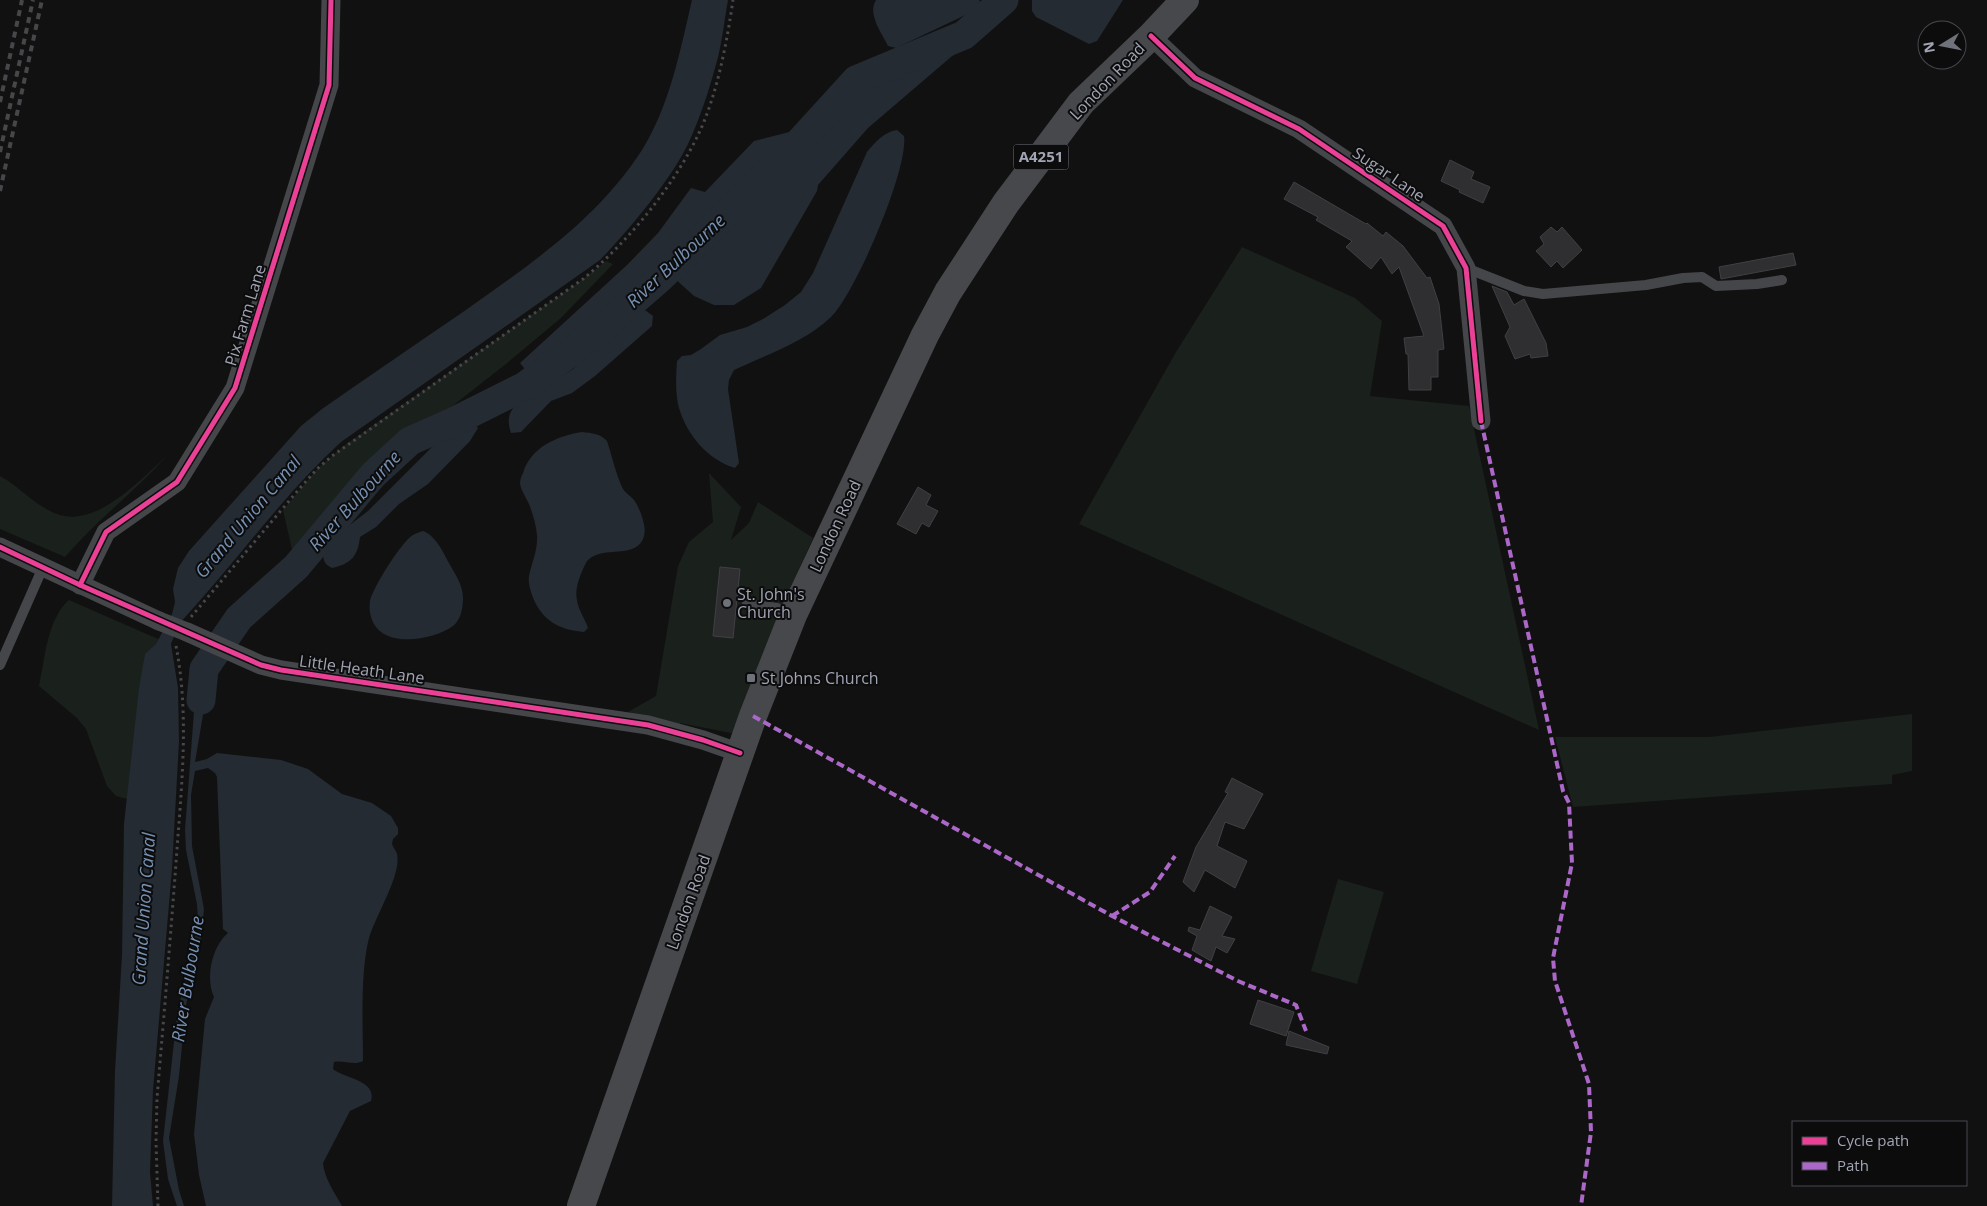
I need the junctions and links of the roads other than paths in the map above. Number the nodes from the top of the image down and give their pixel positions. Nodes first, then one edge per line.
1 (331, 0) edge
2 (1185, 0) edge
3 (1151, 36) junction
4 (1466, 268) junction
5 (1782, 280) dead end
6 (1480, 421) dead end
7 (0, 547) edge
8 (45, 568) junction
9 (80, 585) junction
10 (747, 604) dead end
11 (793, 615) junction
12 (0, 665) edge
13 (740, 753) junction
14 (581, 1206) edge

1 - 9 street, Pix Farm Lane
2 - 3 main road, London Road / A4251
3 - 4 street, Sugar Lane
3 - 11 main road, London Road / A4251
4 - 5 lane
4 - 6 street, Sugar Lane
7 - 8 street, Little Heath Lane
8 - 9 street, Little Heath Lane
8 - 12 lane
9 - 13 street, Little Heath Lane, bridge
10 - 11 lane
11 - 13 main road, London Road / A4251
13 - 14 main road, London Road / A4251

